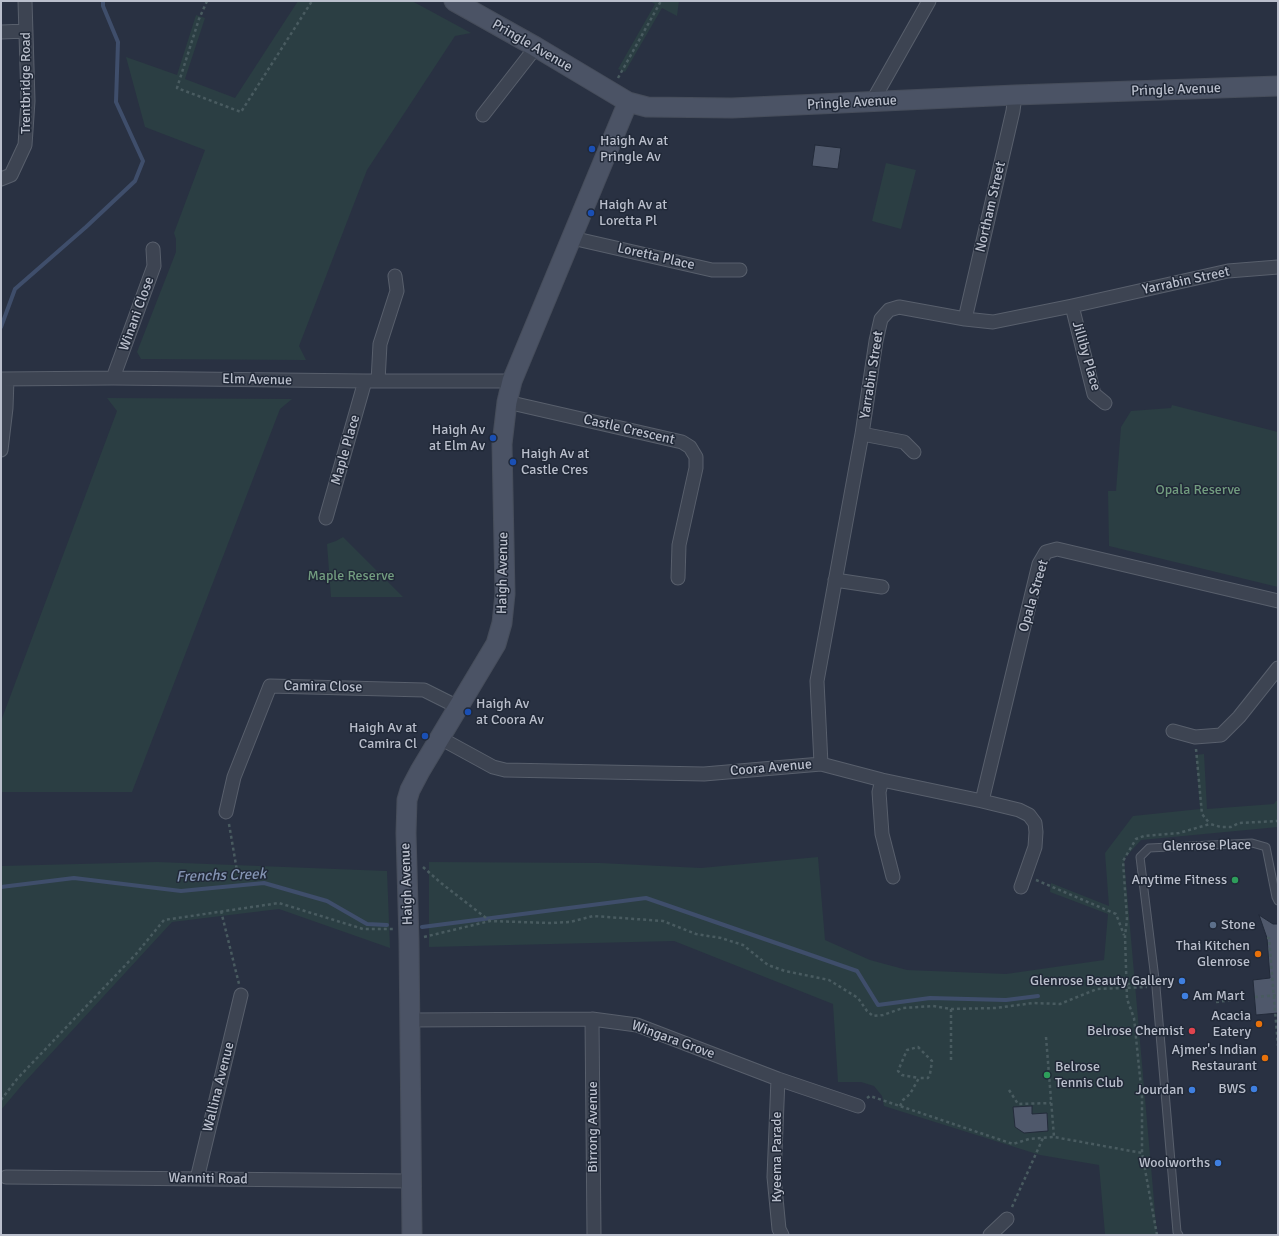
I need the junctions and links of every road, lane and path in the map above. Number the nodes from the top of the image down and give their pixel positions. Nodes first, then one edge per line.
1 (25, 1) edge
2 (207, 1) edge
3 (312, 1) edge
4 (454, 1) edge
5 (661, 1) edge
6 (929, 1) edge
7 (26, 31) junction
8 (1, 32) edge
9 (536, 47) junction
10 (618, 78) dead end
11 (1278, 86) edge
12 (1015, 95) junction
13 (628, 102) junction
14 (872, 102) junction
15 (483, 114) dead end
16 (1, 179) edge
17 (572, 238) junction
18 (153, 249) dead end
19 (1278, 267) edge
20 (740, 270) dead end
21 (395, 276) dead end
22 (1072, 306) junction
23 (965, 319) junction
24 (113, 378) junction
25 (4, 379) edge
26 (372, 381) junction
27 (512, 381) junction
28 (506, 402) junction
29 (1105, 403) dead end
30 (862, 434) junction
31 (1, 450) edge
32 (914, 452) dead end
33 (326, 518) dead end
34 (678, 578) dead end
35 (835, 580) junction
36 (882, 587) dead end
37 (1278, 601) edge
38 (1278, 668) edge
39 (458, 707) junction
40 (1173, 731) dead end
41 (1195, 737) junction
42 (440, 738) junction
43 (821, 764) junction
44 (882, 780) junction
45 (982, 801) junction
46 (226, 812) joint
47 (1210, 824) dead end
48 (423, 867) dead end
49 (237, 871) dead end
50 (893, 878) dead end
51 (1023, 881) joint
52 (1278, 901) edge
53 (222, 912) junction
54 (490, 921) junction
55 (409, 935) junction
56 (1267, 938) dead end
57 (1127, 984) junction
58 (1141, 984) dead end
59 (1156, 987) junction
60 (1127, 988) junction
61 (1278, 994) edge
62 (241, 995) joint
63 (1240, 995) dead end
64 (1274, 995) junction
65 (1255, 997) dead end
66 (1216, 998) dead end
67 (1241, 1000) dead end
68 (1216, 1002) dead end
69 (951, 1009) junction
70 (592, 1019) junction
71 (409, 1020) junction
72 (1046, 1038) dead end
73 (1278, 1046) edge
74 (951, 1060) dead end
75 (919, 1078) junction
76 (778, 1079) junction
77 (1009, 1090) dead end
78 (1, 1100) edge
79 (1051, 1103) junction
80 (858, 1106) joint
81 (900, 1106) junction
82 (1054, 1137) junction
83 (1043, 1138) junction
84 (1142, 1153) junction
85 (6, 1177) dead end
86 (197, 1179) junction
87 (411, 1182) junction
88 (1007, 1219) joint
89 (412, 1235) edge
90 (594, 1235) edge
91 (782, 1235) edge
92 (990, 1235) edge
93 (1157, 1235) edge
94 (1179, 1235) edge

1 - 7 street, Trentbridge Road
2 - 3 path
4 - 9 street, Pringle Avenue
5 - 10 path
6 - 14 street
7 - 8 street
7 - 16 street, Trentbridge Road
9 - 13 street, Pringle Avenue
9 - 15 street
11 - 12 street, Pringle Avenue
12 - 14 street, Pringle Avenue
12 - 23 street, Northam Street
13 - 14 street, Pringle Avenue
13 - 17 street, Haigh Avenue
17 - 20 street, Loretta Place
17 - 27 street, Haigh Avenue
18 - 24 street, Winani Close
19 - 22 street, Yarrabin Street
21 - 26 street, Maple Place
22 - 23 street, Yarrabin Street
22 - 29 street, Jilliby Place
23 - 30 street, Yarrabin Street
24 - 25 street, Elm Avenue
24 - 26 street, Elm Avenue
25 - 31 street
26 - 27 street, Elm Avenue
26 - 33 street, Maple Place
27 - 28 street, Haigh Avenue
28 - 34 street, Castle Crescent
28 - 39 street, Haigh Avenue
30 - 32 street
30 - 35 street, Yarrabin Street
35 - 36 street
35 - 43 street, Yarrabin Street
37 - 45 street, Opala Street
38 - 41 street
39 - 42 street, Haigh Avenue
39 - 46 street, Camira Close
40 - 41 street
41 - 47 path
42 - 43 street, Coora Avenue
42 - 55 street, Haigh Avenue
43 - 44 street, Coora Avenue
44 - 45 street, Coora Avenue
44 - 50 street
45 - 51 street, Coora Avenue
46 - 49 path
48 - 54 path
51 - 57 path
52 - 59 lane, Glenrose Place
53 - 55 path
53 - 62 path
53 - 78 path
54 - 55 path
54 - 69 path
55 - 71 street, Haigh Avenue
56 - 64 path
57 - 58 path
57 - 60 path
59 - 60 path
59 - 94 lane, Glenrose Place
60 - 69 path
60 - 84 path
61 - 64 path
62 - 86 street, Wallina Avenue
63 - 66 path
64 - 65 path
64 - 73 path
67 - 68 path
69 - 74 path
70 - 71 street, Wingara Grove
70 - 76 street, Wingara Grove
70 - 90 street, Birrong Avenue
71 - 87 street, Haigh Avenue
72 - 79 path
75 - 75 path
75 - 81 path
76 - 80 street, Wingara Grove
76 - 91 street, Kyeema Parade
77 - 79 path
79 - 82 path
80 - 81 path
81 - 83 path
82 - 83 path
82 - 84 path
83 - 88 path
84 - 93 path
85 - 86 street, Wanniti Road
86 - 87 street, Wanniti Road
87 - 89 street, Haigh Avenue
88 - 92 street

